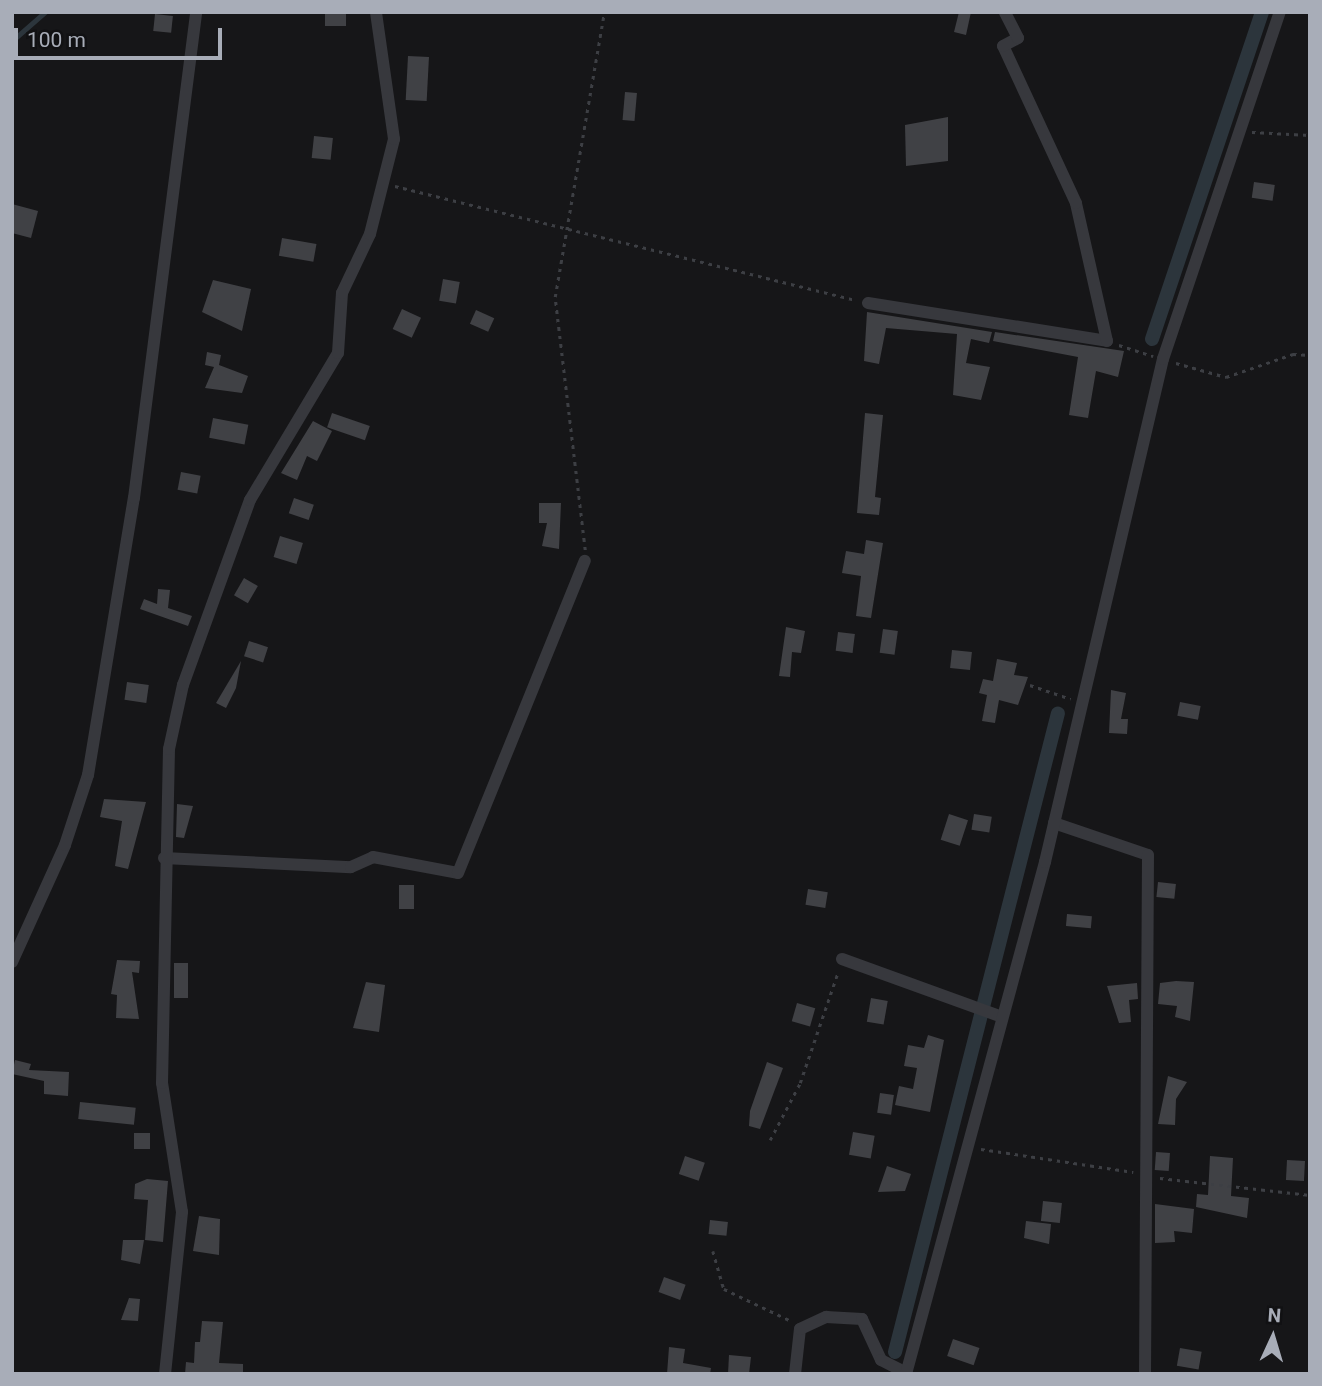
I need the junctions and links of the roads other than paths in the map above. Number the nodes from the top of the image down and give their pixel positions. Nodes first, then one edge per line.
1 (196, 12) edge
2 (376, 12) edge
3 (1005, 12) edge
4 (1280, 12) edge
5 (868, 303) road end
6 (585, 561) road end
7 (1054, 823) junction
8 (164, 858) junction
9 (842, 959) road end
10 (12, 962) edge
11 (1002, 1017) junction
12 (906, 1373) edge
13 (165, 1374) edge
14 (794, 1374) edge
15 (1145, 1374) edge

1 - 10 street
2 - 8 street
3 - 5 street
4 - 7 street
6 - 8 street
7 - 11 street
7 - 15 street
8 - 13 street
9 - 11 street
11 - 12 street
12 - 14 street

